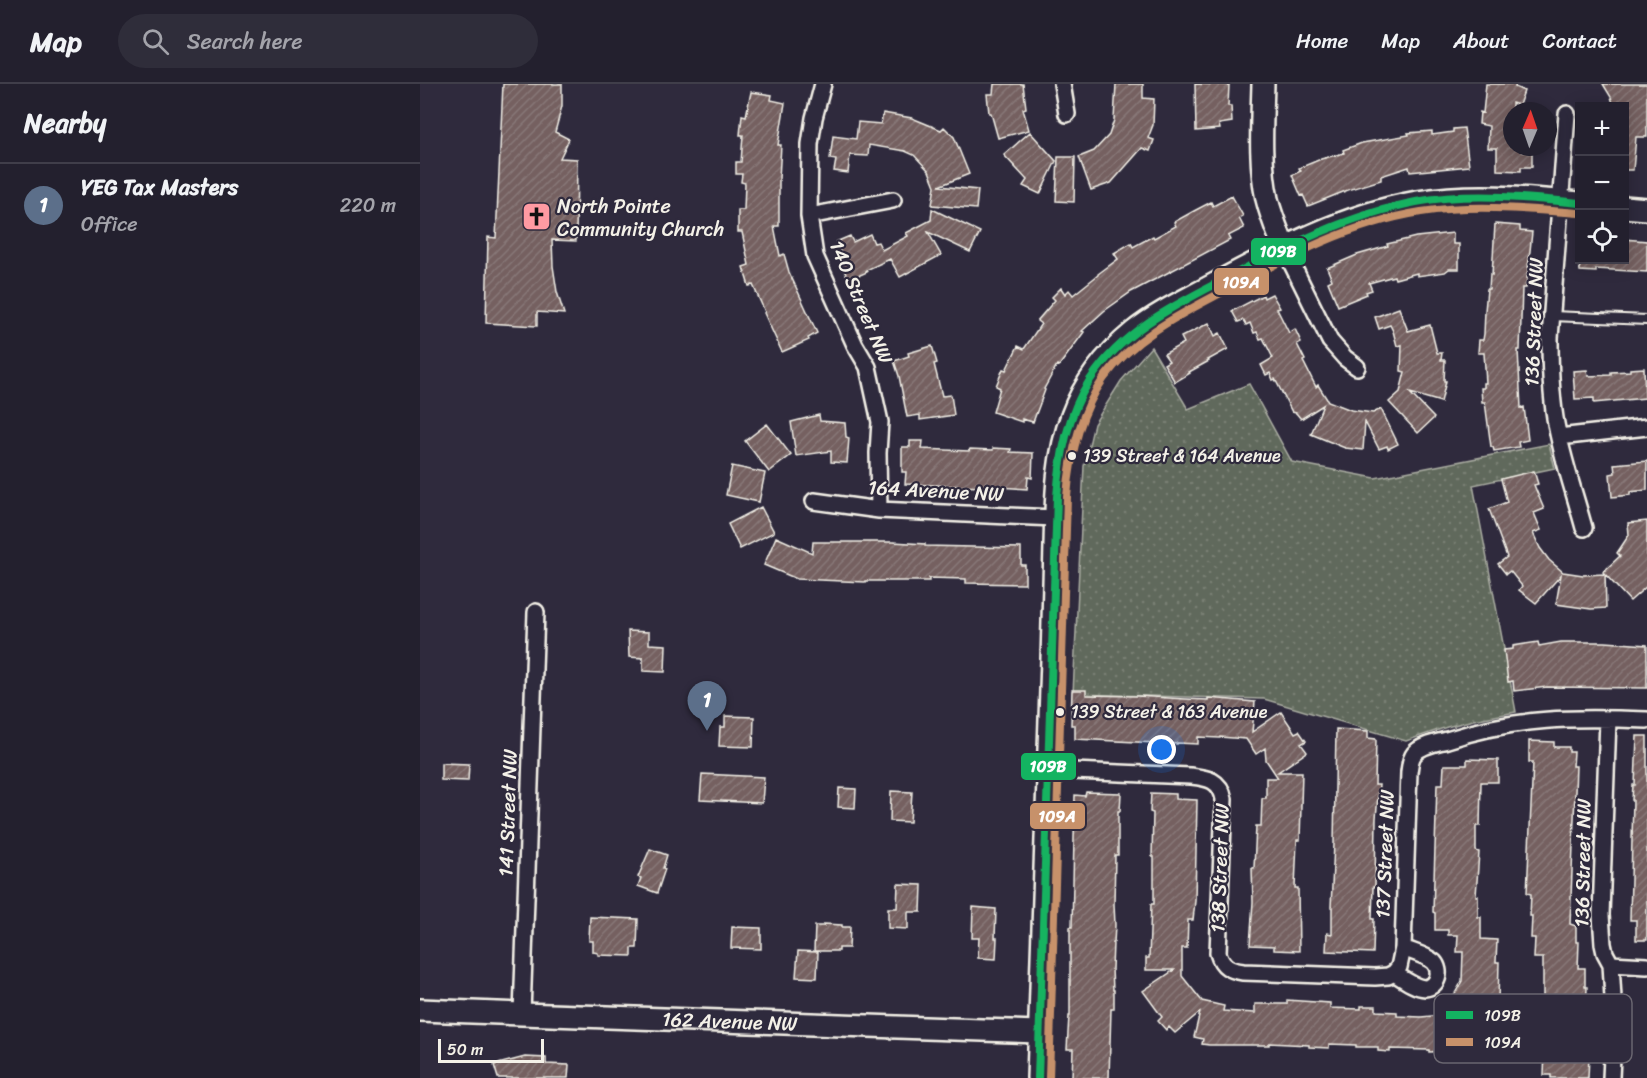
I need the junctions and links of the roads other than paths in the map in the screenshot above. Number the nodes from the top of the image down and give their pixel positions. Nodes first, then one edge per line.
1 (823, 84) edge
2 (1062, 84) edge
3 (1263, 84) edge
4 (1067, 114) dead end
5 (1567, 114) dead end
6 (893, 200) dead end
7 (1570, 202) edge
8 (1629, 207) edge
9 (1647, 209) edge
10 (809, 216) junction
11 (1284, 248) junction
12 (1552, 316) junction
13 (1647, 320) edge
14 (1357, 367) dead end
15 (1647, 427) edge
16 (1559, 437) junction
17 (814, 501) dead end
18 (879, 510) junction
19 (1055, 518) junction
20 (1584, 528) dead end
21 (536, 612) dead end
22 (1608, 718) junction
23 (1647, 720) edge
24 (1049, 771) junction
25 (1403, 948) junction
26 (1611, 964) junction
27 (1647, 966) edge
28 (1394, 973) junction
29 (1613, 994) edge
30 (420, 1010) edge
31 (522, 1014) junction
32 (1040, 1032) junction
33 (1612, 1063) edge
34 (1038, 1078) edge
35 (1611, 1078) edge

1 - 10 street, 140 Street NW
2 - 4 street
3 - 11 street
5 - 7 street, 136 Street NW
6 - 10 street, 140 Street NW
7 - 11 street
7 - 12 street, 136 Street NW
8 - 9 street
10 - 18 street, 140 Street NW
11 - 14 street
11 - 19 street
12 - 13 lane
12 - 16 street, 136 Street NW
15 - 16 street
16 - 20 street, 136 Street NW
17 - 18 street, 164 Avenue NW
18 - 19 street, 164 Avenue NW
19 - 24 street
21 - 31 street, 141 Street NW
22 - 23 street
22 - 25 street, 137 Street NW
22 - 26 street, 136 Street NW
24 - 28 street, 138 Street NW
24 - 32 street
25 - 28 street, 137 Street NW
25 - 28 street
26 - 27 street
26 - 29 street, 136 Street NW
30 - 31 street, 162 Avenue NW
31 - 32 street, 162 Avenue NW
32 - 34 street
33 - 35 street, 136 Street NW

